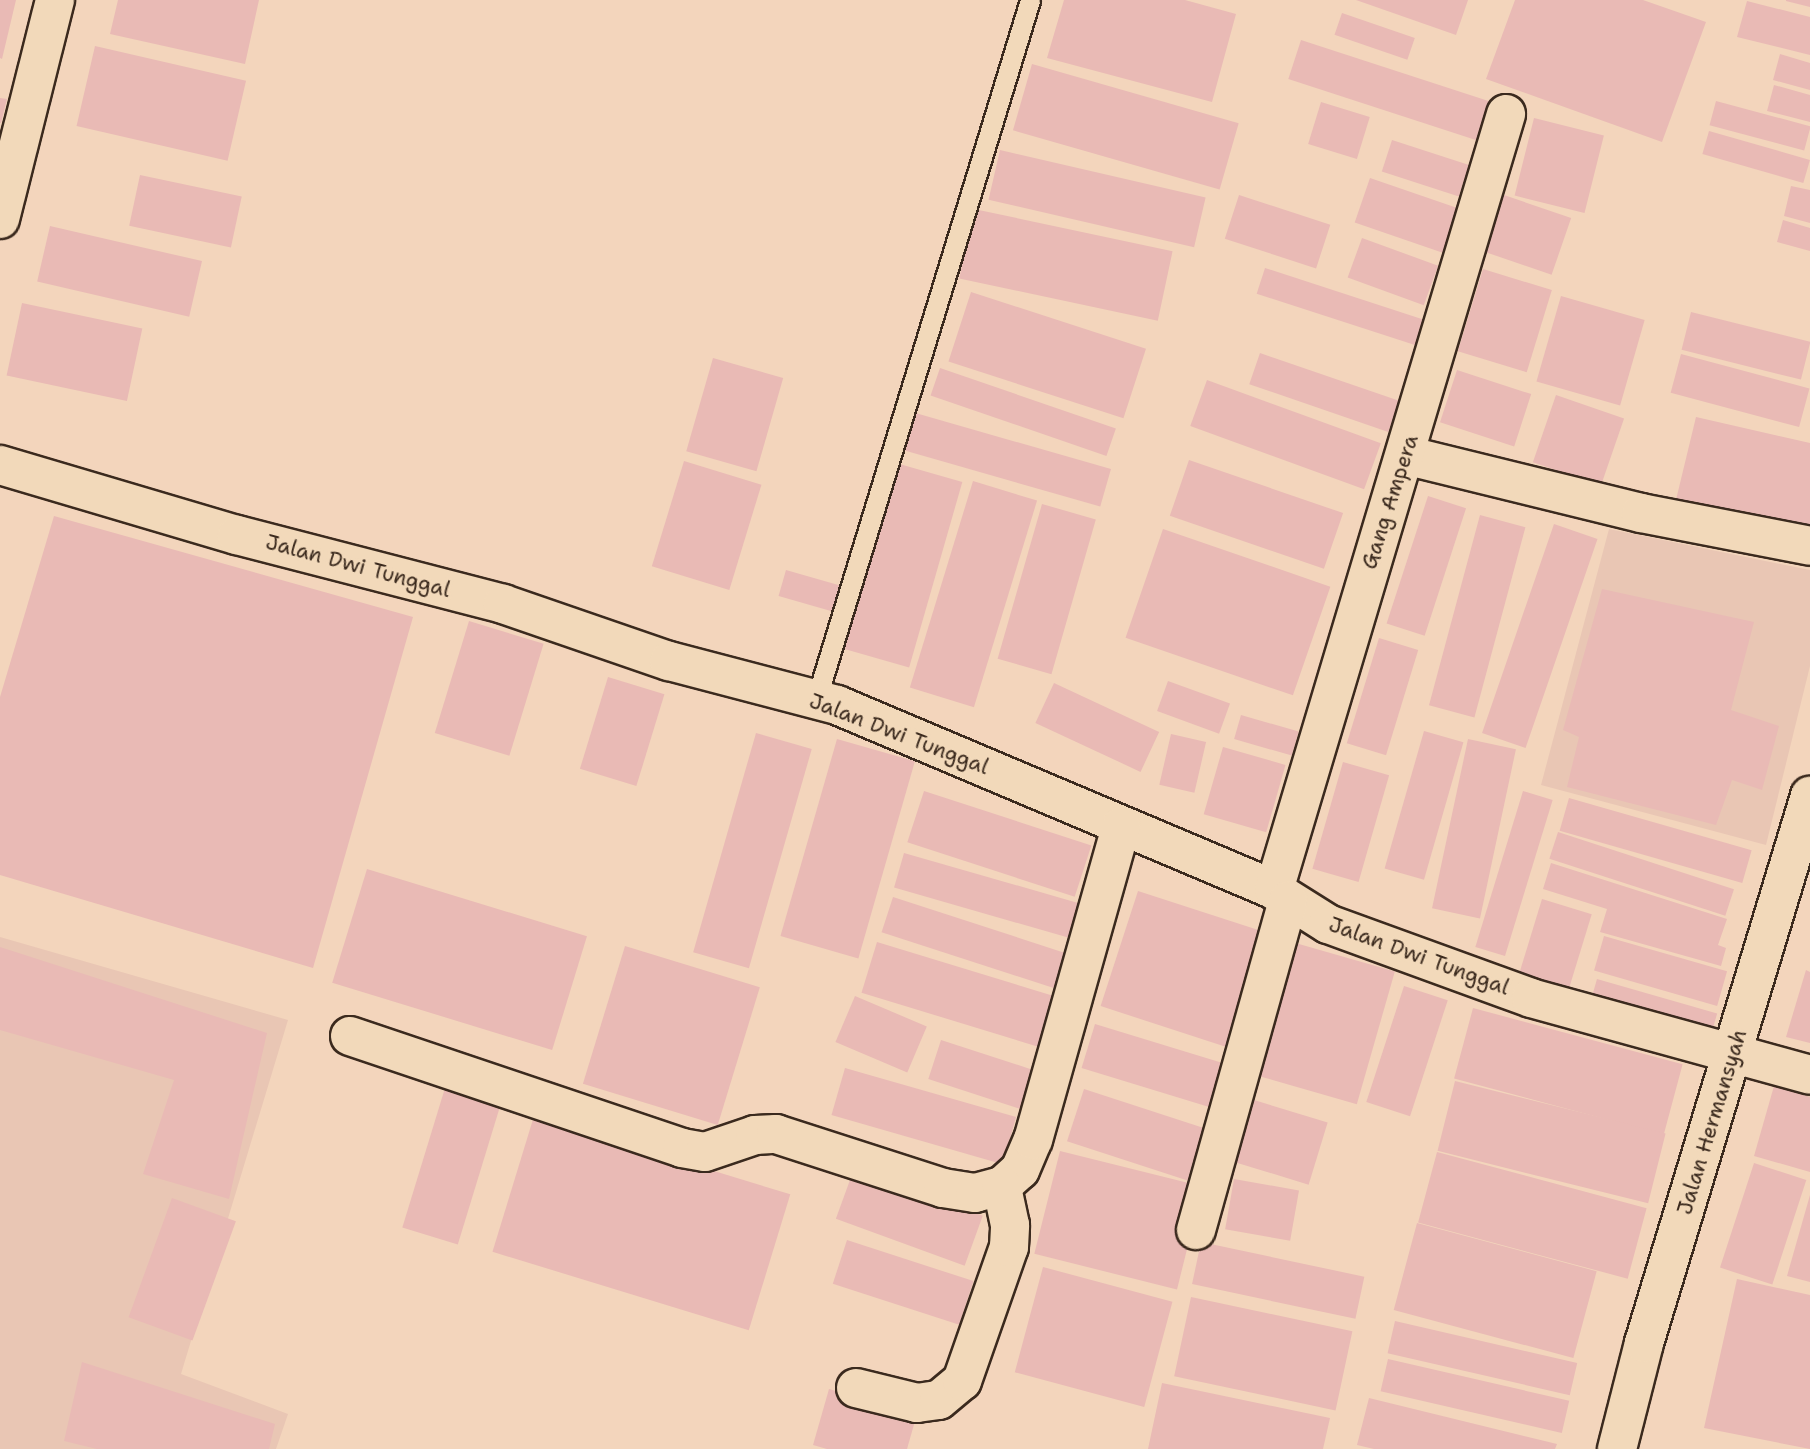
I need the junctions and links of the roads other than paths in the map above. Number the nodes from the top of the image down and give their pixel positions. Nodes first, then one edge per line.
1 (55, 0) edge
2 (1030, 0) edge
3 (1506, 114) dead end
4 (0, 219) edge
5 (1405, 455) junction
6 (0, 465) edge
7 (1810, 546) edge
8 (816, 700) junction
9 (1810, 796) edge
10 (1121, 826) junction
11 (1281, 895) junction
12 (350, 1036) dead end
13 (1733, 1056) junction
14 (1810, 1075) edge
15 (1002, 1186) junction
16 (1196, 1230) dead end
17 (856, 1388) dead end
18 (1617, 1449) edge

1 - 4 street
2 - 8 lane
3 - 5 street, Gang Ampera
5 - 7 street
5 - 11 street, Gang Ampera
6 - 8 street, Jalan Dwi Tunggal
8 - 10 street, Jalan Dwi Tunggal
9 - 13 street, Jalan Hermansyah
10 - 11 street, Jalan Dwi Tunggal
10 - 15 street
11 - 13 street, Jalan Dwi Tunggal
11 - 16 street, Gang Ampera
12 - 15 street
13 - 14 street, Jalan Dwi Tunggal
13 - 18 street, Jalan Hermansyah
15 - 17 street

